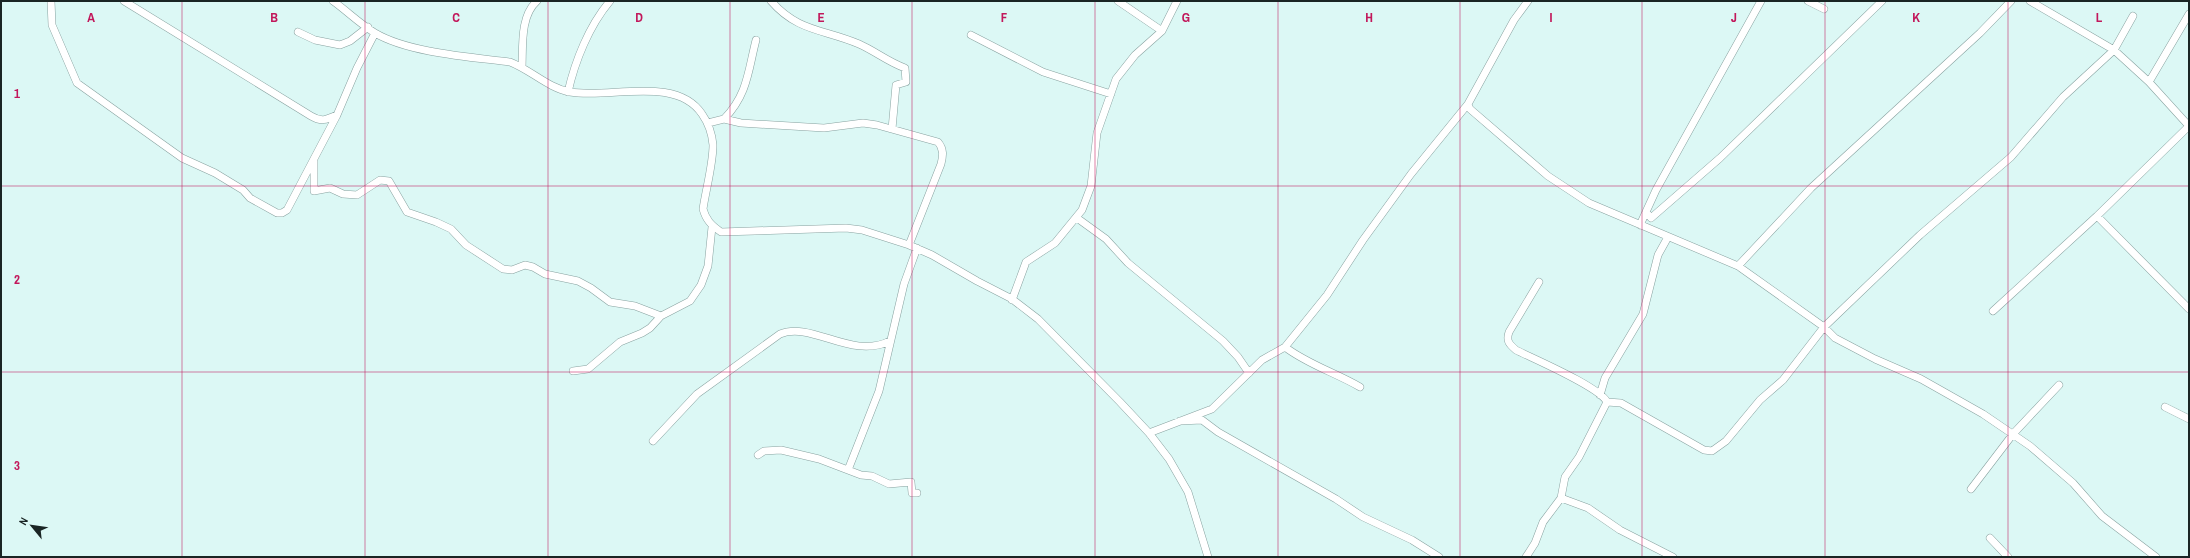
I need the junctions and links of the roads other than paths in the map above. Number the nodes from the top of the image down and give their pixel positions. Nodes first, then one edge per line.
1 (51, 1) edge
2 (124, 1) edge
3 (333, 1) edge
4 (537, 1) edge
5 (610, 1) edge
6 (771, 1) edge
7 (1118, 1) edge
8 (1176, 1) edge
9 (1528, 1) edge
10 (1761, 1) edge
11 (1808, 1) edge
12 (1882, 1) edge
13 (2011, 1) edge
14 (2030, 1) edge
15 (1824, 9) dead end
16 (2189, 14) edge
17 (2133, 16) dead end
18 (368, 27) junction
19 (1162, 31) junction
20 (298, 32) dead end
21 (375, 32) junction
22 (971, 35) dead end
23 (756, 40) dead end
24 (2114, 50) junction
25 (522, 67) junction
26 (2149, 82) junction
27 (568, 92) junction
28 (1111, 94) junction
29 (1468, 104) junction
30 (337, 115) junction
31 (724, 119) junction
32 (708, 123) junction
33 (2189, 126) edge
34 (892, 129) junction
35 (314, 160) junction
36 (1646, 212) junction
37 (2097, 216) junction
38 (1077, 218) junction
39 (1640, 225) junction
40 (712, 226) junction
41 (1668, 237) junction
42 (909, 245) junction
43 (917, 248) junction
44 (1738, 266) junction
45 (1539, 282) dead end
46 (1012, 300) junction
47 (2189, 309) edge
48 (1993, 311) dead end
49 (662, 316) junction
50 (1824, 326) junction
51 (890, 341) junction
52 (1285, 347) junction
53 (573, 371) dead end
54 (1249, 373) junction
55 (2059, 385) dead end
56 (1360, 387) dead end
57 (1600, 395) junction
58 (1607, 402) junction
59 (2165, 407) dead end
60 (2189, 420) edge
61 (1180, 421) junction
62 (1149, 433) junction
63 (2013, 434) junction
64 (653, 441) dead end
65 (758, 455) dead end
66 (848, 470) junction
67 (1971, 489) dead end
68 (918, 493) dead end
69 (1561, 498) junction
70 (1990, 538) dead end
71 (1208, 557) edge
72 (1440, 557) edge
73 (1526, 557) edge
74 (1673, 557) edge
75 (2008, 557) edge
76 (2156, 557) edge

1 - 35 street
2 - 30 street
3 - 18 street
4 - 25 street
5 - 27 street
6 - 34 street
7 - 19 street
8 - 19 street
9 - 29 street
10 - 36 street
11 - 15 street
12 - 36 street
13 - 44 street
14 - 24 street
16 - 26 street
17 - 24 street
18 - 20 street
18 - 21 street
19 - 28 street
21 - 25 street
21 - 30 street
22 - 28 street
23 - 31 street
24 - 26 street
24 - 50 street
25 - 27 street
26 - 33 street
27 - 32 street
28 - 38 street
29 - 39 street
29 - 52 street
30 - 35 street
31 - 32 street
31 - 34 street
32 - 40 street
33 - 37 street
34 - 42 street
35 - 49 street
36 - 39 street
37 - 47 street
37 - 48 street
38 - 46 street
38 - 54 street
39 - 41 street
40 - 42 street
40 - 49 street
41 - 44 street
41 - 57 street
42 - 43 street
43 - 46 street
43 - 51 street
44 - 50 street
45 - 57 street
46 - 62 street
49 - 53 street
50 - 58 street
50 - 63 street
51 - 64 street
51 - 66 street
52 - 54 street
52 - 56 street
54 - 61 street
55 - 63 street
57 - 58 street
58 - 69 street
59 - 60 street
61 - 62 street
61 - 72 street
62 - 71 street
63 - 67 street
63 - 76 street
65 - 66 street
66 - 68 street
69 - 73 street
69 - 74 street
70 - 75 street

